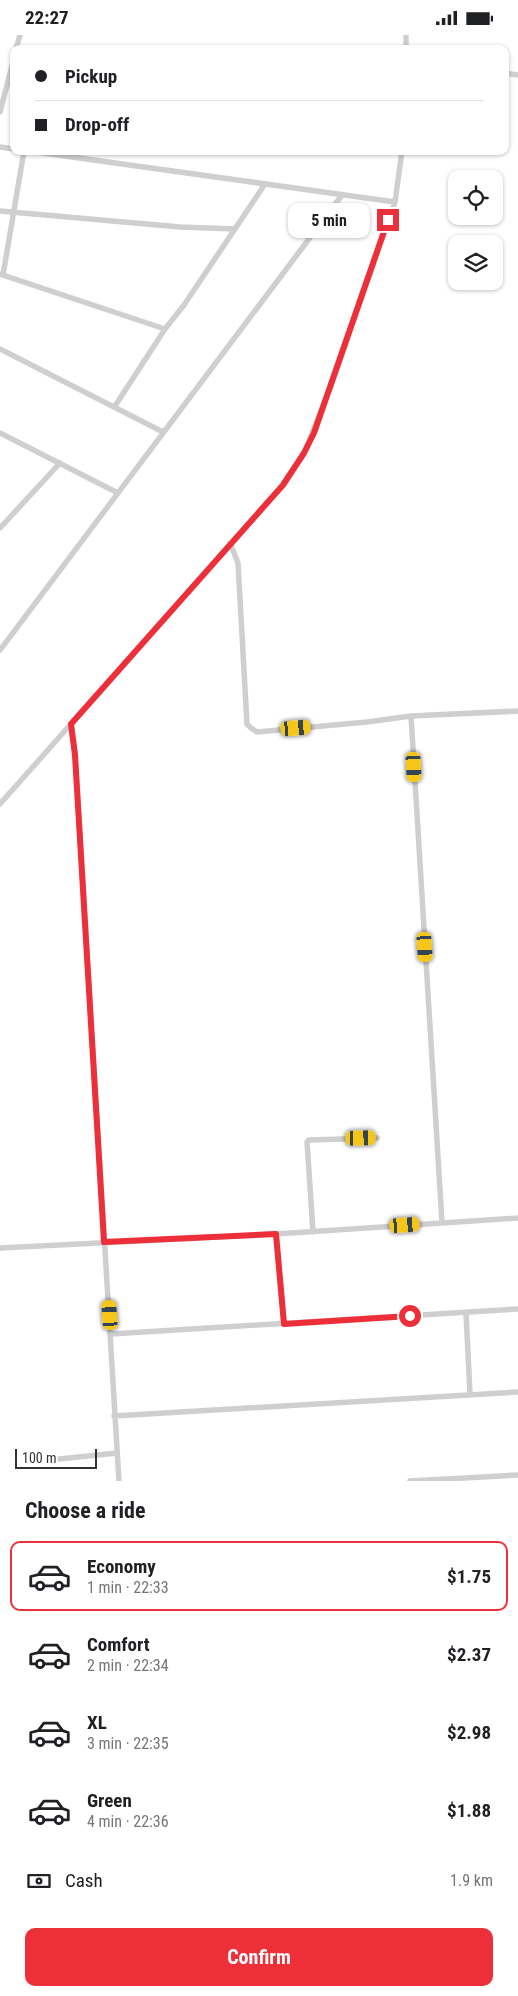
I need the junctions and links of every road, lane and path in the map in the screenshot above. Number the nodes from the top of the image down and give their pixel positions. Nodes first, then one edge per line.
1 (10, 73) edge
2 (0, 112) edge
3 (23, 155) edge
4 (58, 155) edge
5 (401, 155) edge
6 (265, 184) junction
7 (342, 195) junction
8 (395, 202) junction
9 (0, 211) edge
10 (13, 213) junction
11 (235, 229) junction
12 (2, 275) edge
13 (165, 329) junction
14 (0, 349) edge
15 (115, 406) junction
16 (163, 432) junction
17 (0, 433) edge
18 (60, 463) junction
19 (118, 493) junction
20 (0, 528) edge
21 (230, 543) junction
22 (0, 650) edge
23 (518, 711) edge
24 (411, 716) junction
25 (71, 724) junction
26 (0, 805) edge
27 (377, 1138) dead end
28 (518, 1219) edge
29 (442, 1222) junction
30 (313, 1232) junction
31 (276, 1234) junction
32 (104, 1242) junction
33 (0, 1248) edge
34 (518, 1309) edge
35 (466, 1313) junction
36 (284, 1324) junction
37 (111, 1334) junction
38 (518, 1392) edge
39 (470, 1394) junction
40 (114, 1416) junction
41 (117, 1453) junction
42 (59, 1459) dead end
43 (518, 1475) edge
44 (471, 1479) edge
45 (119, 1481) edge
46 (410, 1481) edge

1 - 2 street
3 - 10 street
4 - 6 street
5 - 8 street
6 - 7 street
6 - 11 street
7 - 8 street
7 - 16 street
8 - 21 street
9 - 10 street
10 - 11 street
10 - 12 street
11 - 13 street
12 - 13 street
13 - 15 street
14 - 15 street
15 - 16 street
16 - 19 street
17 - 18 street
18 - 19 street
18 - 20 street
19 - 22 street
21 - 24 street
21 - 25 street
23 - 24 street
24 - 29 street
25 - 26 street
25 - 32 street
27 - 30 street
28 - 29 street
29 - 30 street
30 - 31 street
31 - 32 street
31 - 36 street
32 - 33 street
32 - 37 street
34 - 35 street
35 - 36 street
35 - 39 street
36 - 37 street
37 - 40 street
38 - 39 street
39 - 40 street
40 - 41 street
41 - 42 street
41 - 45 street
43 - 44 street
44 - 46 street

